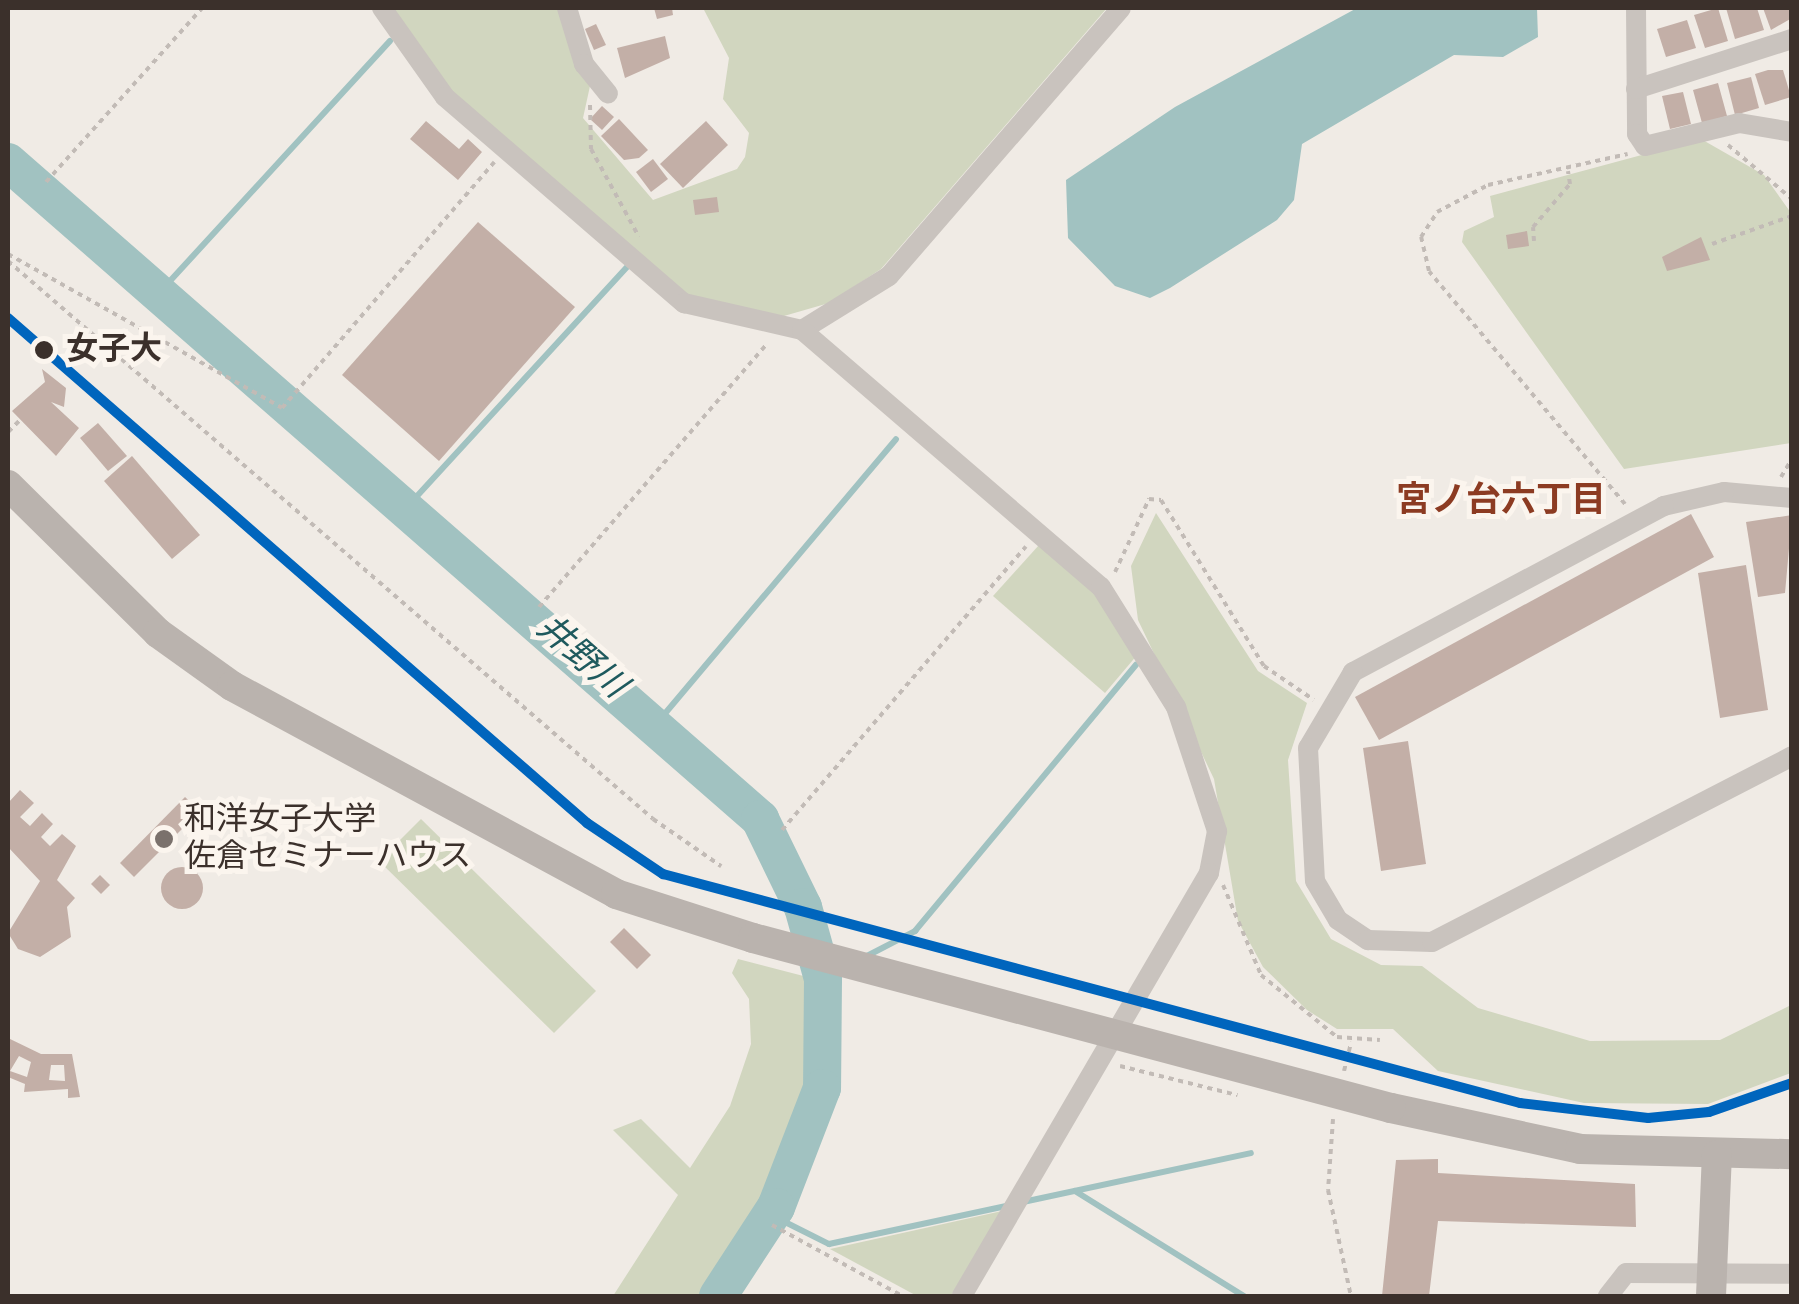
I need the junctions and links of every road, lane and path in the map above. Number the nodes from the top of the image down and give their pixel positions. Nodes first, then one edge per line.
1 (202, 8) edge
2 (382, 8) edge
3 (567, 8) edge
4 (1121, 8) edge
5 (1636, 8) edge
6 (1792, 39) edge
7 (601, 87) joint
8 (1636, 88) junction
9 (1711, 130) junction
10 (1792, 132) edge
11 (1645, 146) junction
12 (504, 152) junction
13 (1568, 170) junction
14 (46, 182) dead end
15 (1792, 199) edge
16 (1792, 216) edge
17 (1534, 241) dead end
18 (1712, 244) dead end
19 (8, 254) edge
20 (8, 261) edge
21 (644, 266) junction
22 (780, 329) junction
23 (802, 330) junction
24 (20, 420) dead end
25 (8, 432) edge
26 (1792, 459) edge
27 (1785, 490) edge
28 (11, 496) edge
29 (1628, 507) dead end
30 (1036, 534) junction
31 (1101, 587) junction
32 (539, 607) dead end
33 (1314, 700) dead end
34 (1792, 756) edge
35 (782, 830) dead end
36 (1216, 854) junction
37 (721, 866) dead end
38 (1380, 1040) dead end
39 (1351, 1041) junction
40 (1101, 1061) junction
41 (1342, 1080) dead end
42 (1255, 1100) dead end
43 (1337, 1100) dead end
44 (1313, 1114) dead end
45 (1332, 1119) junction
46 (1792, 1154) edge
47 (1717, 1155) junction
48 (772, 1225) dead end
49 (1792, 1274) edge
50 (1714, 1285) edge
51 (902, 1296) edge
52 (962, 1296) edge
53 (1351, 1296) edge
54 (1608, 1296) edge

1 - 14 path
2 - 12 street
3 - 7 street
4 - 23 street
5 - 8 street
6 - 8 street
7 - 21 path
8 - 11 street
9 - 10 street
9 - 11 street
9 - 15 path
11 - 13 path
12 - 19 path
12 - 21 street
13 - 17 path
13 - 29 path
16 - 18 path
20 - 37 path
21 - 22 street
22 - 23 street
22 - 32 path
23 - 30 street
24 - 25 path
26 - 27 path
27 - 34 street
28 - 47 street, bridge
30 - 31 street
30 - 35 path
31 - 33 path
31 - 36 street
36 - 39 path
36 - 40 street
38 - 39 path
39 - 41 path
40 - 42 path
40 - 52 street
43 - 45 path
44 - 45 path
45 - 53 path
46 - 47 street
47 - 50 street
48 - 51 path
49 - 50 street
50 - 54 street

